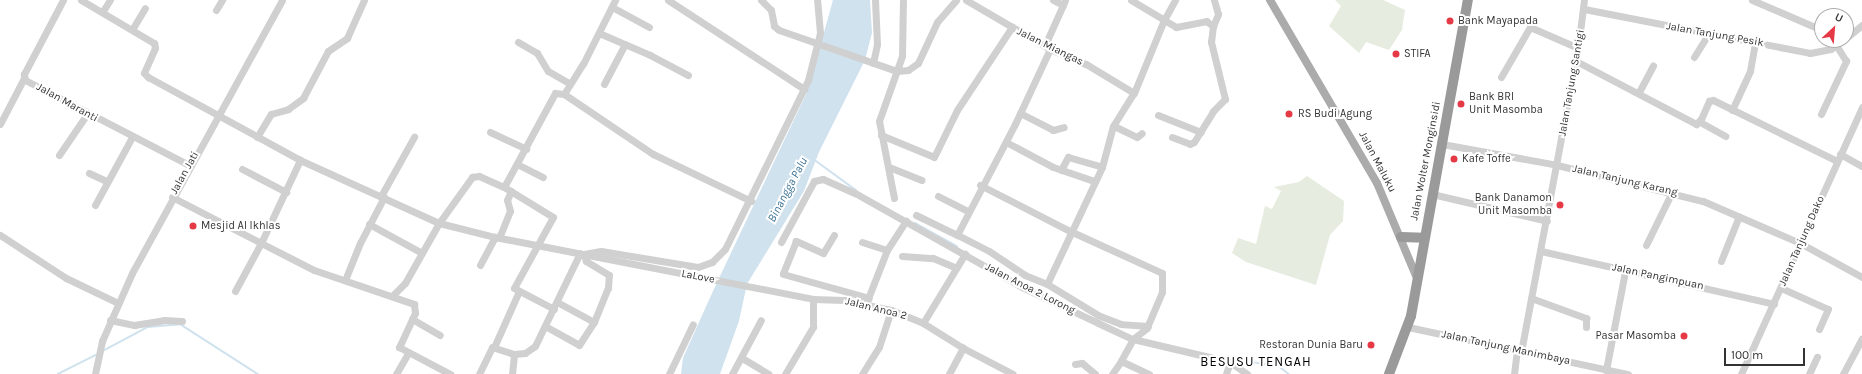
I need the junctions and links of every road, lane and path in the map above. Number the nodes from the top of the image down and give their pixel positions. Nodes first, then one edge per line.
1 (62, 0) edge
2 (81, 0) edge
3 (110, 0) edge
4 (222, 0) edge
5 (282, 0) edge
6 (364, 0) edge
7 (668, 0) edge
8 (761, 0) edge
9 (817, 0) edge
10 (875, 0) edge
11 (903, 0) edge
12 (956, 0) edge
13 (966, 0) edge
14 (1054, 0) edge
15 (1131, 0) edge
16 (1176, 0) edge
17 (1214, 0) edge
18 (1270, 0) edge
19 (1468, 0) edge
20 (1584, 0) edge
21 (1752, 0) edge
22 (613, 2) edge
23 (1064, 3) edge
24 (145, 8) dead end
25 (1584, 9) junction
26 (216, 10) dead end
27 (103, 11) junction
28 (1217, 15) junction
29 (1164, 20) junction
30 (1206, 21) junction
31 (1862, 25) edge
32 (1213, 26) junction
33 (649, 27) dead end
34 (1012, 27) junction
35 (1814, 27) edge
36 (133, 28) junction
37 (1854, 32) edge
38 (599, 33) junction
39 (1708, 35) junction
40 (518, 42) dead end
41 (1755, 43) junction
42 (625, 44) junction
43 (819, 46) junction
44 (1047, 47) junction
45 (1578, 48) junction
46 (1822, 48) edge
47 (1837, 48) edge
48 (1694, 57) dead end
49 (1576, 61) junction
50 (870, 62) junction
51 (1653, 66) dead end
52 (897, 71) junction
53 (688, 75) dead end
54 (1501, 77) dead end
55 (24, 78) junction
56 (569, 83) junction
57 (604, 84) dead end
58 (804, 89) junction
59 (1639, 92) junction
60 (1134, 93) junction
61 (564, 94) junction
62 (1862, 107) edge
63 (1732, 110) junction
64 (1020, 113) junction
65 (87, 114) junction
66 (1821, 114) dead end
67 (1158, 115) dead end
68 (217, 116) junction
69 (1700, 122) junction
70 (0, 124) edge
71 (1114, 126) junction
72 (1064, 127) dead end
73 (490, 132) dead end
74 (1201, 132) junction
75 (1142, 133) dead end
76 (881, 135) junction
77 (132, 136) junction
78 (1725, 136) dead end
79 (414, 137) dead end
80 (1172, 137) dead end
81 (257, 138) junction
82 (1006, 142) junction
83 (1442, 144) junction
84 (526, 149) junction
85 (59, 155) dead end
86 (1838, 157) junction
87 (300, 160) junction
88 (517, 164) junction
89 (1557, 165) junction
90 (189, 166) junction
91 (1862, 166) edge
92 (889, 167) junction
93 (1102, 167) junction
94 (242, 169) dead end
95 (1062, 170) junction
96 (89, 173) dead end
97 (543, 177) dead end
98 (922, 180) dead end
99 (106, 181) junction
100 (1094, 181) junction
101 (980, 186) junction
102 (504, 187) junction
103 (511, 191) junction
104 (286, 192) junction
105 (1672, 192) junction
106 (1432, 194) junction
107 (938, 196) dead end
108 (172, 197) junction
109 (382, 197) junction
110 (894, 198) dead end
111 (751, 201) junction
112 (95, 205) dead end
113 (968, 211) junction
114 (916, 215) dead end
115 (1739, 216) junction
116 (906, 221) junction
117 (1547, 221) junction
118 (439, 223) junction
119 (369, 224) junction
120 (1070, 231) junction
121 (0, 235) edge
122 (834, 235) dead end
123 (957, 235) junction
124 (1401, 237) junction
125 (497, 238) junction
126 (1424, 238) junction
127 (781, 242) dead end
128 (862, 242) dead end
129 (261, 243) junction
130 (1800, 243) junction
131 (538, 244) junction
132 (1646, 245) dead end
133 (887, 250) junction
134 (1541, 251) junction
135 (422, 253) junction
136 (582, 254) junction
137 (965, 254) junction
138 (902, 256) dead end
139 (1721, 260) dead end
140 (480, 265) dead end
141 (956, 268) junction
142 (1625, 271) junction
143 (1862, 277) edge
144 (1417, 278) junction
145 (345, 280) junction
146 (1047, 284) junction
147 (1781, 288) junction
148 (235, 291) dead end
149 (519, 291) junction
150 (773, 291) joint
151 (392, 296) junction
152 (1531, 298) junction
153 (814, 299) junction
154 (867, 301) junction
155 (557, 302) junction
156 (118, 303) junction
157 (1774, 304) junction
158 (554, 309) junction
159 (891, 310) junction
160 (412, 319) junction
161 (110, 320) junction
162 (761, 320) dead end
163 (182, 321) dead end
164 (594, 322) junction
165 (923, 323) junction
166 (693, 324) dead end
167 (545, 326) junction
168 (1148, 327) junction
169 (1408, 327) junction
170 (1586, 327) dead end
171 (1819, 329) dead end
172 (440, 334) dead end
173 (1862, 339) edge
174 (1133, 340) junction
175 (495, 346) junction
176 (963, 348) junction
177 (1519, 351) junction
178 (408, 353) junction
179 (514, 354) junction
180 (1817, 357) dead end
181 (742, 358) junction
182 (1121, 360) junction
183 (1230, 362) junction
184 (1076, 364) dead end
185 (1606, 370) junction
186 (95, 374) edge
187 (396, 374) edge
188 (450, 374) edge
189 (479, 374) edge
190 (512, 374) edge
191 (669, 374) edge
192 (732, 374) edge
193 (769, 374) edge
194 (785, 374) edge
195 (862, 374) edge
196 (949, 374) edge
197 (1012, 374) edge
198 (1095, 374) edge
199 (1112, 374) edge
200 (1149, 374) edge
201 (1226, 374) edge
202 (1247, 374) edge
203 (1389, 374) edge
204 (1514, 374) edge
205 (1628, 374) edge
206 (1741, 374) edge
207 (1808, 374) edge
208 (1843, 374) edge

1 - 55 street, Jalan Maranti
2 - 27 street
3 - 27 street
4 - 26 street
5 - 68 street, Jalan Jati
6 - 81 street
7 - 58 street
8 - 43 street
9 - 43 street
10 - 50 street
11 - 52 street
12 - 52 street
13 - 34 street, Jalan Miangas
14 - 23 street
15 - 29 street
16 - 29 street
17 - 28 street
18 - 124 main road, Jalan Maluku
19 - 83 highway, Jalan Wolter Monginsidi
20 - 25 street, Jalan Tanjung Santigi
21 - 35 street
22 - 33 street
22 - 38 street
23 - 44 street
24 - 36 street
25 - 39 street, Jalan Tanjung Pesik
25 - 45 street, Jalan Tanjung Santigi
27 - 36 street
28 - 30 street
28 - 32 street
29 - 30 street
29 - 60 street
30 - 32 street
31 - 37 street
32 - 74 street
34 - 44 street, Jalan Miangas
34 - 76 street
36 - 68 street, LaLove
38 - 42 street
38 - 56 street
39 - 41 street, Jalan Tanjung Pesik
39 - 48 street
40 - 56 street
41 - 46 street, Jalan Tanjung Pesik
41 - 63 street
42 - 53 street
42 - 57 street
43 - 50 street
43 - 58 street
44 - 60 street, Jalan Miangas
44 - 64 street
45 - 49 street, Jalan Tanjung Santigi
45 - 54 street
47 - 66 street
49 - 59 street
49 - 89 street, Jalan Tanjung Santigi
50 - 52 street
51 - 59 street
52 - 76 street
55 - 65 street, Jalan Maranti
55 - 70 street
56 - 61 street
58 - 111 street
59 - 69 street
60 - 71 street
61 - 84 street
61 - 111 street
62 - 86 street, Jalan Tanjung Dako
63 - 69 street
63 - 86 street
64 - 72 street
64 - 82 street
65 - 77 street, Jalan Maranti
65 - 85 street
67 - 74 street
68 - 81 street, LaLove
68 - 90 street, Jalan Jati
69 - 78 street
71 - 75 street
71 - 93 street
73 - 84 street
74 - 80 street
76 - 92 street
77 - 90 street, Jalan Maranti
77 - 99 street
79 - 109 street
81 - 87 street, LaLove
82 - 95 street
82 - 101 street
83 - 89 street, Jalan Tanjung Karang
83 - 106 highway, Jalan Wolter Monginsidi
84 - 88 street
86 - 91 street
86 - 130 street, Jalan Tanjung Dako
87 - 104 street
87 - 109 street, LaLove
88 - 97 street
88 - 102 street
89 - 105 street, Jalan Tanjung Karang
89 - 117 street
90 - 108 street, Jalan Jati
92 - 98 street
92 - 110 street
93 - 95 street
93 - 100 street
94 - 104 street
95 - 100 street
96 - 99 street
99 - 112 street
100 - 120 street
101 - 113 street
101 - 120 street
102 - 103 street
102 - 118 street
103 - 125 street
103 - 131 street
104 - 129 street
105 - 115 street, Jalan Tanjung Karang
105 - 132 street
106 - 117 street
106 - 126 highway, Jalan Wolter Monginsidi
107 - 113 street
108 - 129 street
108 - 156 street, Jalan Jati
109 - 118 street, LaLove
109 - 119 street
111 - 136 street
113 - 123 street
114 - 123 street
115 - 130 street, Jalan Tanjung Karang
115 - 139 street
116 - 127 street, Jalan Anoa 2 Lorong
116 - 133 street
116 - 137 street, Jalan Anoa 2 Lorong
117 - 134 street
118 - 125 street, LaLove
118 - 135 street
119 - 135 street
119 - 145 street
120 - 146 street
120 - 168 street
121 - 156 street
122 - 154 street
123 - 146 street
124 - 126 highway
124 - 144 main road, Jalan Maluku
125 - 131 street, LaLove
125 - 140 street
126 - 144 highway, Jalan Wolter Monginsidi
128 - 133 street
129 - 145 street
129 - 148 street
130 - 143 street, Jalan Tanjung Karang
130 - 147 street, Jalan Tanjung Dako
131 - 136 street, LaLove
131 - 149 street
133 - 154 street
134 - 142 street, Jalan Pangimpuan
134 - 152 street
135 - 151 street
136 - 150 street, LaLove
136 - 155 street
136 - 164 street
137 - 141 street
137 - 174 street, Jalan Anoa 2 Lorong
138 - 141 street
141 - 165 street
142 - 157 street, Jalan Pangimpuan
142 - 185 street
144 - 169 highway, Jalan Wolter Monginsidi
145 - 151 street
146 - 168 street
147 - 157 street, Jalan Tanjung Dako
147 - 171 street
149 - 158 street
149 - 175 street
150 - 153 street, Jalan Anoa 2
151 - 160 street
152 - 170 street
152 - 177 street
153 - 154 street, Jalan Anoa 2
153 - 194 street
154 - 159 street, Jalan Anoa 2
155 - 158 street
155 - 164 street
156 - 161 street, Jalan Jati
157 - 206 street, Jalan Tanjung Dako
158 - 167 street
159 - 165 street, Jalan Anoa 2
159 - 195 street
160 - 172 street
160 - 178 street
161 - 163 street
161 - 186 street, Jalan Jati
162 - 181 street
164 - 167 street
165 - 176 street, Jalan Anoa 2
166 - 191 street
167 - 179 street
168 - 174 street
169 - 177 street, Jalan Tanjung Manimbaya
169 - 203 highway, Jalan Wolter Monginsidi
173 - 208 street
174 - 182 street
174 - 183 street, Jalan Anoa 2 Lorong
175 - 179 street
175 - 189 street
176 - 196 street
176 - 197 street, Jalan Anoa 2
177 - 185 street, Jalan Tanjung Manimbaya
177 - 204 street
178 - 187 street
178 - 188 street
179 - 190 street
180 - 207 street
181 - 192 street
181 - 193 street
182 - 199 street
182 - 200 street
183 - 201 street
183 - 202 street, Jalan Anoa 2 Lorong
184 - 198 street
185 - 205 street, Jalan Tanjung Manimbaya

